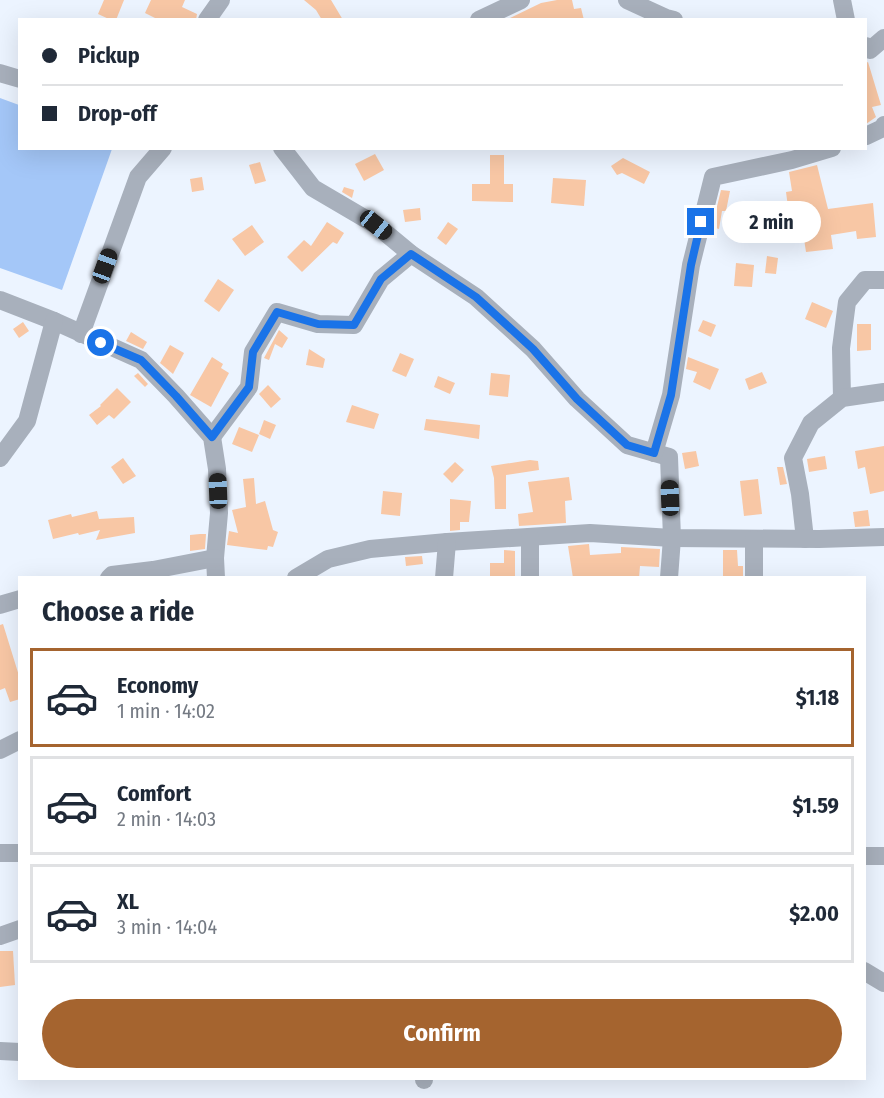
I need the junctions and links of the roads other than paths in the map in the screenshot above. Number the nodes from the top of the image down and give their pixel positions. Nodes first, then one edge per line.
1 (221, 0) edge
2 (521, 0) edge
3 (627, 0) edge
4 (842, 0) edge
5 (208, 18) edge
6 (483, 18) edge
7 (666, 18) edge
8 (846, 18) edge
9 (884, 38) edge
10 (867, 47) edge
11 (0, 73) edge
12 (18, 78) edge
13 (884, 125) edge
14 (867, 136) edge
15 (161, 150) edge
16 (284, 150) edge
17 (825, 150) edge
18 (411, 254) junction
19 (884, 280) edge
20 (0, 300) edge
21 (54, 321) junction
22 (81, 334) junction
23 (884, 392) edge
24 (842, 399) junction
25 (212, 437) junction
26 (654, 453) junction
27 (0, 459) edge
28 (530, 537) junction
29 (884, 537) edge
30 (672, 538) junction
31 (754, 539) junction
32 (805, 539) junction
33 (447, 542) junction
34 (215, 558) junction
35 (111, 576) edge
36 (216, 576) edge
37 (299, 576) edge
38 (444, 576) edge
39 (530, 576) edge
40 (669, 576) edge
41 (754, 576) edge
42 (18, 600) edge
43 (0, 605) edge
44 (18, 741) edge
45 (0, 750) edge
46 (18, 853) edge
47 (0, 854) edge
48 (866, 855) edge
49 (884, 856) edge
50 (18, 930) edge
51 (0, 936) edge
52 (866, 972) edge
53 (884, 983) edge
54 (0, 1052) edge
55 (18, 1052) edge

1 - 5 street
2 - 6 street
3 - 7 street
4 - 8 street
9 - 10 street
11 - 12 street
13 - 14 street
15 - 22 street
16 - 18 street
17 - 26 street
18 - 25 street
18 - 26 street
19 - 24 street
20 - 21 street
21 - 22 street
21 - 27 street
22 - 25 street
23 - 24 street
24 - 32 street
25 - 34 street
26 - 30 street
28 - 30 street
28 - 33 street
28 - 39 street
29 - 32 street
30 - 31 street
30 - 40 street
31 - 32 street
31 - 41 street
33 - 37 street
33 - 38 street
34 - 35 street
34 - 36 street
42 - 43 street
44 - 45 street
46 - 47 street
48 - 49 street
50 - 51 street
52 - 53 street
54 - 55 street

